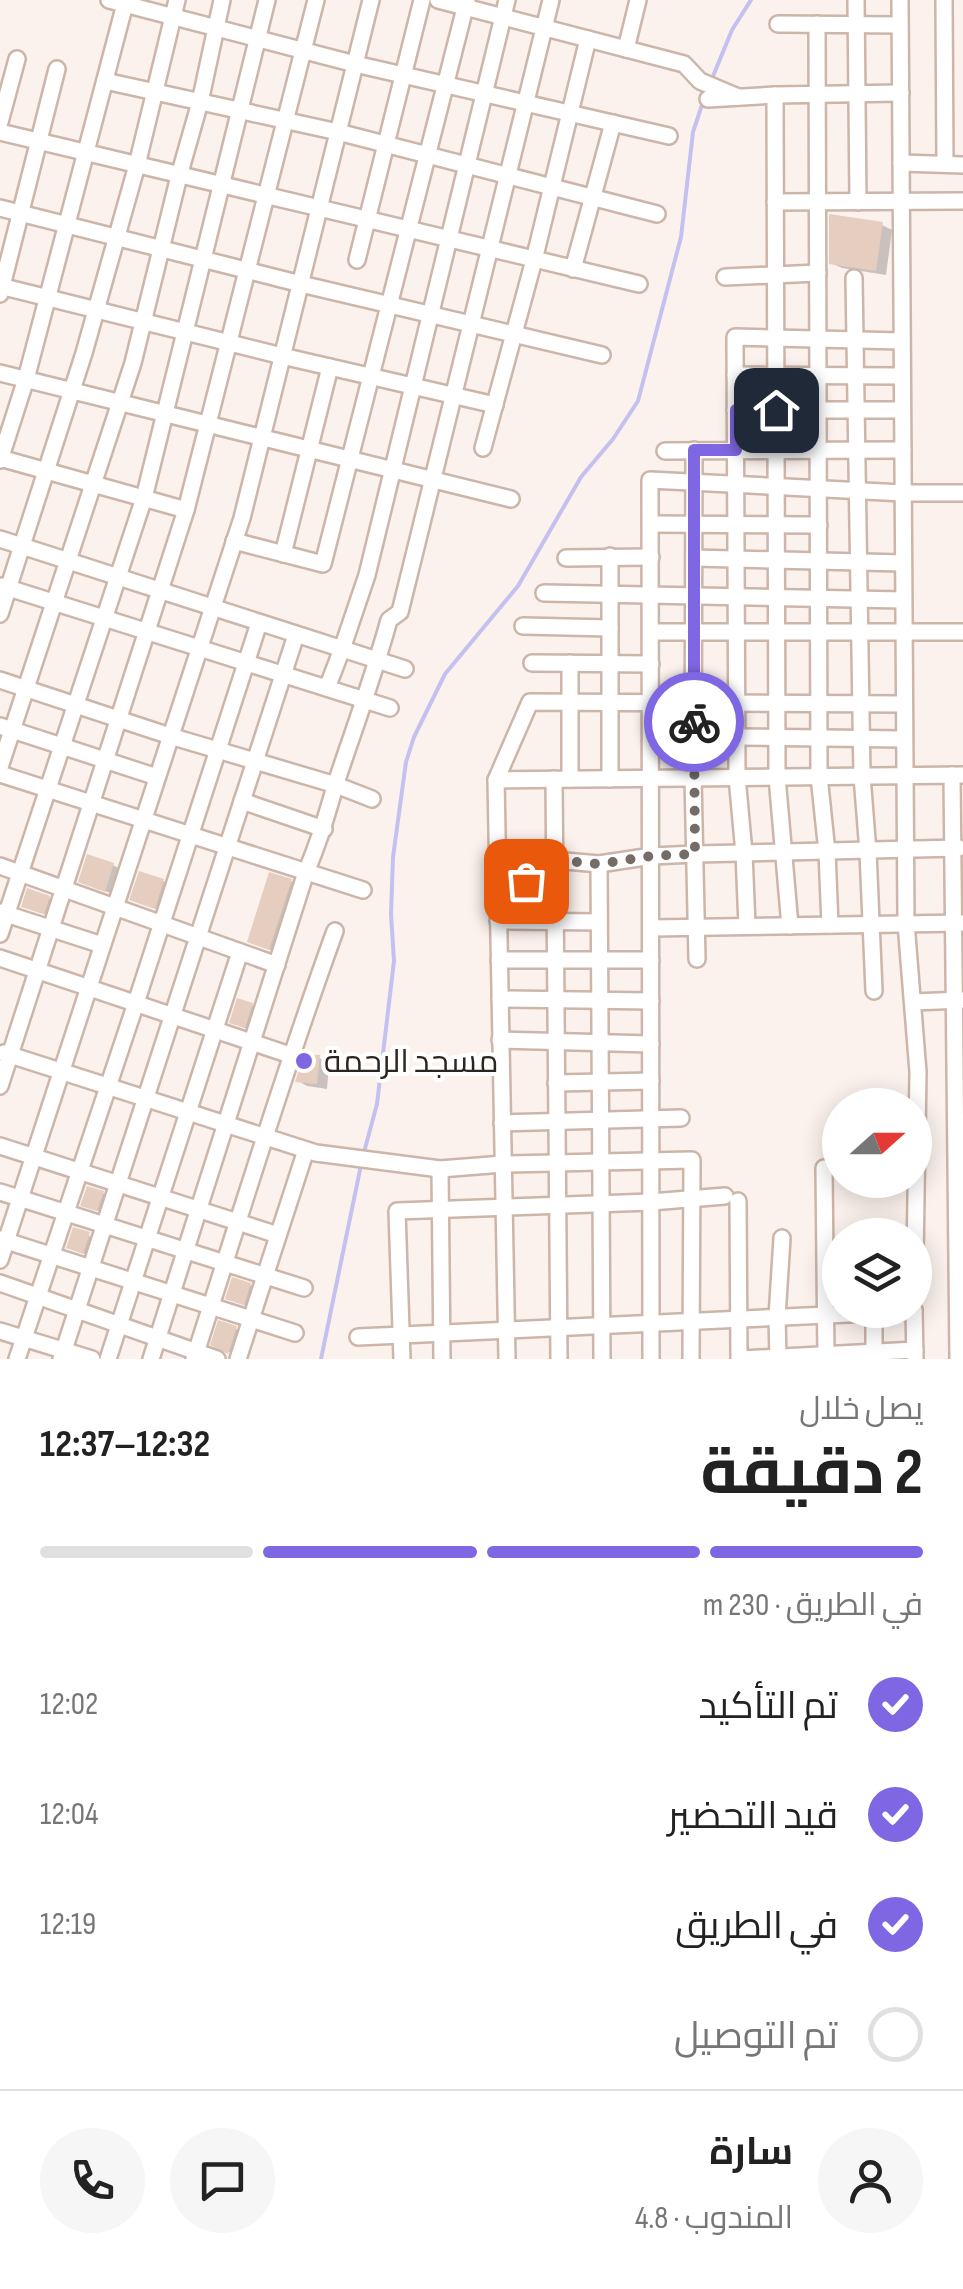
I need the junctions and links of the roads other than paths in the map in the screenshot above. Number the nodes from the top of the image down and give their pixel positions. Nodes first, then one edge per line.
1 (222, 0) edge
2 (267, 0) edge
3 (316, 0) edge
4 (371, 0) edge
5 (422, 0) edge
6 (438, 0) edge
7 (552, 0) edge
8 (638, 0) edge
9 (856, 0) edge
10 (900, 0) edge
11 (944, 0) edge
12 (120, 1) edge
13 (466, 4) edge
14 (174, 8) edge
15 (505, 8) edge
16 (778, 24) dead end
17 (817, 24) junction
18 (963, 24) edge
19 (856, 25) junction
20 (900, 25) junction
21 (944, 25) junction
22 (216, 28) junction
23 (544, 28) junction
24 (258, 39) junction
25 (588, 39) junction
26 (626, 49) junction
27 (303, 50) junction
28 (17, 59) dead end
29 (355, 64) junction
30 (57, 69) dead end
31 (403, 75) junction
32 (104, 81) junction
33 (445, 85) junction
34 (154, 92) junction
35 (484, 94) junction
36 (818, 94) junction
37 (857, 94) junction
38 (900, 94) junction
39 (775, 95) junction
40 (963, 97) edge
41 (738, 98) junction
42 (944, 98) junction
43 (708, 100) dead end
44 (200, 102) junction
45 (526, 103) junction
46 (240, 111) junction
47 (570, 114) junction
48 (285, 121) junction
49 (0, 122) edge
50 (612, 124) junction
51 (0, 132) edge
52 (338, 132) junction
53 (669, 136) dead end
54 (39, 141) junction
55 (386, 145) junction
56 (86, 153) junction
57 (427, 155) junction
58 (901, 164) junction
59 (945, 164) junction
60 (137, 165) junction
61 (963, 165) edge
62 (467, 166) junction
63 (178, 176) junction
64 (508, 176) junction
65 (221, 186) junction
66 (552, 188) junction
67 (266, 196) junction
68 (593, 198) junction
69 (963, 201) edge
70 (775, 202) junction
71 (818, 202) junction
72 (858, 202) junction
73 (901, 202) junction
74 (0, 208) edge
75 (318, 210) junction
76 (20, 213) junction
77 (657, 214) dead end
78 (367, 221) junction
79 (67, 225) junction
80 (408, 230) junction
81 (117, 238) junction
82 (448, 240) junction
83 (161, 249) junction
84 (490, 249) junction
85 (203, 259) junction
86 (357, 260) dead end
87 (534, 260) junction
88 (573, 269) junction
89 (247, 270) junction
90 (818, 273) junction
91 (776, 275) junction
92 (725, 277) dead end
93 (854, 278) dead end
94 (300, 284) junction
95 (639, 284) dead end
96 (1, 288) edge
97 (48, 298) junction
98 (389, 305) junction
99 (96, 310) junction
100 (430, 314) junction
101 (143, 322) junction
102 (471, 324) junction
103 (185, 332) junction
104 (514, 334) junction
105 (776, 338) junction
106 (818, 339) junction
107 (856, 340) junction
108 (902, 341) junction
109 (229, 343) junction
110 (602, 355) dead end
111 (282, 356) junction
112 (330, 367) junction
113 (0, 373) edge
114 (735, 375) junction
115 (776, 375) junction
116 (818, 375) junction
117 (856, 375) junction
118 (371, 376) junction
119 (902, 376) junction
120 (26, 379) junction
121 (413, 386) junction
122 (73, 391) junction
123 (454, 395) junction
124 (119, 402) junction
125 (495, 405) junction
126 (736, 410) junction
127 (776, 410) junction
128 (818, 410) junction
129 (856, 410) junction
130 (902, 410) junction
131 (164, 414) junction
132 (208, 424) junction
133 (261, 438) junction
134 (483, 448) dead end
135 (310, 450) junction
136 (694, 450) junction
137 (736, 450) junction
138 (776, 450) junction
139 (818, 450) junction
140 (857, 450) junction
141 (903, 450) junction
142 (665, 451) dead end
143 (0, 459) edge
144 (350, 459) junction
145 (392, 470) junction
146 (47, 471) junction
147 (432, 480) junction
148 (694, 482) junction
149 (92, 484) junction
150 (736, 484) junction
151 (776, 486) junction
152 (818, 488) junction
153 (858, 490) junction
154 (903, 493) junction
155 (963, 493) edge
156 (144, 498) junction
157 (511, 499) dead end
158 (186, 510) junction
159 (650, 524) junction
160 (694, 524) junction
161 (736, 524) junction
162 (776, 525) junction
163 (818, 525) junction
164 (0, 540) edge
165 (234, 541) junction
166 (22, 546) junction
167 (284, 554) junction
168 (610, 556) junction
169 (651, 557) junction
170 (566, 558) dead end
171 (694, 558) junction
172 (736, 559) junction
173 (776, 560) junction
174 (67, 561) junction
175 (819, 561) junction
176 (859, 562) junction
177 (903, 563) junction
178 (118, 577) junction
179 (4, 587) edge
180 (160, 591) junction
181 (544, 593) dead end
182 (610, 594) junction
183 (651, 595) junction
184 (694, 596) junction
185 (736, 596) junction
186 (776, 597) junction
187 (819, 598) junction
188 (860, 599) junction
189 (903, 600) junction
190 (54, 602) junction
191 (212, 607) junction
192 (0, 614) edge
193 (104, 618) junction
194 (258, 622) junction
195 (523, 626) dead end
196 (610, 628) junction
197 (147, 632) junction
198 (651, 632) junction
199 (694, 632) junction
200 (736, 632) junction
201 (776, 632) junction
202 (819, 632) junction
203 (860, 632) junction
204 (963, 632) edge
205 (904, 634) junction
206 (296, 635) junction
207 (199, 648) junction
208 (342, 649) junction
209 (378, 660) junction
210 (246, 662) junction
211 (532, 663) dead end
212 (570, 663) junction
213 (610, 663) junction
214 (651, 664) junction
215 (405, 669) dead end
216 (283, 674) junction
217 (0, 680) edge
218 (327, 688) junction
219 (26, 689) junction
220 (365, 700) junction
221 (570, 702) junction
222 (610, 702) junction
223 (652, 702) junction
224 (694, 703) junction
225 (736, 703) junction
226 (776, 704) junction
227 (819, 704) junction
228 (861, 704) junction
229 (904, 704) junction
230 (76, 705) junction
231 (390, 708) dead end
232 (119, 719) junction
233 (6, 728) edge
234 (170, 736) junction
235 (652, 736) junction
236 (694, 737) junction
237 (736, 737) junction
238 (777, 738) junction
239 (819, 738) junction
240 (862, 739) junction
241 (904, 739) junction
242 (62, 746) junction
243 (218, 750) junction
244 (105, 760) junction
245 (255, 761) junction
246 (0, 770) edge
247 (904, 775) junction
248 (958, 775) edge
249 (819, 776) junction
250 (862, 776) junction
251 (157, 777) junction
252 (737, 777) junction
253 (777, 777) junction
254 (610, 778) junction
255 (652, 778) junction
256 (694, 778) junction
257 (562, 779) junction
258 (496, 780) junction
259 (336, 785) junction
260 (48, 789) junction
261 (372, 799) dead end
262 (242, 801) junction
263 (92, 803) junction
264 (143, 820) junction
265 (324, 829) junction
266 (190, 834) junction
267 (227, 846) junction
268 (905, 848) junction
269 (958, 848) edge
270 (785, 852) junction
271 (828, 852) junction
272 (868, 852) junction
273 (744, 853) junction
274 (695, 854) junction
275 (652, 856) junction
276 (554, 860) junction
277 (599, 864) junction
278 (0, 866) edge
279 (306, 872) junction
280 (20, 873) junction
281 (498, 881) junction
282 (554, 881) junction
283 (64, 888) junction
284 (363, 890) dead end
285 (115, 906) junction
286 (3, 913) edge
287 (498, 921) junction
288 (555, 922) junction
289 (599, 922) junction
290 (162, 923) junction
291 (958, 923) edge
292 (870, 924) junction
293 (906, 924) junction
294 (830, 925) junction
295 (747, 926) junction
296 (790, 926) junction
297 (696, 927) junction
298 (51, 928) junction
299 (652, 928) junction
300 (335, 931) dead end
301 (0, 934) edge
302 (198, 936) junction
303 (102, 945) junction
304 (240, 952) junction
305 (0, 958) edge
306 (697, 959) dead end
307 (499, 960) junction
308 (555, 960) junction
309 (600, 960) junction
310 (652, 960) junction
311 (277, 964) junction
312 (38, 970) junction
313 (89, 986) junction
314 (874, 991) dead end
315 (500, 999) junction
316 (556, 999) junction
317 (600, 1000) junction
318 (652, 1000) junction
319 (959, 1001) edge
320 (913, 1002) junction
321 (136, 1003) junction
322 (173, 1015) junction
323 (215, 1030) junction
324 (500, 1040) junction
325 (556, 1041) junction
326 (252, 1042) junction
327 (600, 1042) junction
328 (651, 1044) junction
329 (5, 1054) edge
330 (290, 1056) junction
331 (61, 1072) junction
332 (652, 1081) junction
333 (556, 1082) junction
334 (600, 1082) junction
335 (0, 1086) edge
336 (107, 1086) junction
337 (146, 1099) junction
338 (188, 1112) junction
339 (681, 1118) dead end
340 (651, 1119) junction
341 (601, 1120) junction
342 (557, 1121) junction
343 (502, 1123) junction
344 (226, 1124) junction
345 (266, 1137) junction
346 (0, 1146) edge
347 (306, 1150) junction
348 (32, 1157) junction
349 (651, 1160) junction
350 (601, 1162) junction
351 (557, 1163) junction
352 (503, 1164) junction
353 (440, 1170) junction
354 (79, 1171) junction
355 (118, 1184) junction
356 (0, 1192) edge
357 (19, 1198) junction
358 (160, 1198) junction
359 (692, 1199) junction
360 (651, 1202) junction
361 (601, 1203) junction
362 (558, 1205) junction
363 (504, 1206) junction
364 (440, 1209) junction
365 (199, 1210) junction
366 (66, 1212) junction
367 (916, 1218) edge
368 (238, 1222) junction
369 (104, 1225) junction
370 (278, 1235) junction
371 (147, 1238) junction
372 (782, 1238) dead end
373 (3, 1240) edge
374 (186, 1250) junction
375 (51, 1256) junction
376 (0, 1260) edge
377 (960, 1262) edge
378 (225, 1263) junction
379 (91, 1268) junction
380 (265, 1276) junction
381 (134, 1282) junction
382 (0, 1284) edge
383 (304, 1288) dead end
384 (172, 1294) junction
385 (38, 1296) junction
386 (211, 1306) junction
387 (77, 1310) junction
388 (822, 1315) edge
389 (777, 1318) junction
390 (250, 1319) junction
391 (739, 1319) junction
392 (690, 1322) junction
393 (651, 1324) junction
394 (120, 1325) junction
395 (602, 1326) junction
396 (559, 1328) junction
397 (826, 1328) edge
398 (874, 1328) edge
399 (914, 1328) edge
400 (506, 1330) junction
401 (0, 1331) edge
402 (295, 1333) dead end
403 (442, 1333) junction
404 (401, 1335) junction
405 (358, 1337) dead end
406 (24, 1338) junction
407 (157, 1338) junction
408 (63, 1355) edge
409 (195, 1355) edge
410 (915, 1355) edge
411 (874, 1356) edge
412 (826, 1357) edge
413 (778, 1358) edge
414 (17, 1359) edge
415 (92, 1359) edge
416 (108, 1359) edge
417 (150, 1359) edge
418 (217, 1359) edge
419 (238, 1359) edge
420 (402, 1359) edge
421 (442, 1359) edge
422 (507, 1359) edge
423 (559, 1359) edge
424 (602, 1359) edge
425 (651, 1359) edge
426 (691, 1359) edge
427 (740, 1359) edge
428 (958, 1359) edge

1 - 22 street
2 - 24 street
3 - 27 street
4 - 29 street
5 - 31 street
6 - 13 street
7 - 23 street
8 - 26 street
9 - 19 street
10 - 20 street
11 - 21 street
12 - 14 street
12 - 32 street
13 - 15 street
13 - 33 street
14 - 22 street
14 - 34 street
15 - 23 street
15 - 35 street
16 - 17 street
17 - 19 street
17 - 36 street
18 - 21 street
19 - 20 street
19 - 37 street
20 - 38 street
21 - 42 street
22 - 24 street
22 - 44 street
23 - 25 street
23 - 45 street
24 - 27 street
24 - 46 street
25 - 26 street
25 - 47 street
26 - 41 street
27 - 29 street
27 - 48 street
28 - 49 street
29 - 31 street
29 - 52 street
30 - 54 street
31 - 33 street
31 - 55 street
32 - 34 street
32 - 56 street
33 - 35 street
33 - 57 street
34 - 44 street
34 - 60 street
35 - 45 street
35 - 62 street
36 - 37 street
36 - 39 street
36 - 71 street
37 - 38 street
37 - 72 street
38 - 58 street
39 - 41 street
39 - 70 street
40 - 42 street
41 - 43 street
42 - 59 street
44 - 46 street
44 - 63 street
45 - 47 street
45 - 64 street
46 - 48 street
46 - 65 street
47 - 50 street
47 - 66 street
48 - 52 street
48 - 67 street
50 - 53 street
50 - 68 street
51 - 54 street
52 - 55 street
52 - 75 street
54 - 56 street
54 - 76 street
55 - 57 street
55 - 78 street
56 - 60 street
56 - 79 street
57 - 62 street
57 - 80 street
58 - 59 street
58 - 73 street
59 - 61 street
60 - 63 street
60 - 81 street
62 - 64 street
62 - 82 street
63 - 65 street
63 - 83 street
64 - 66 street
64 - 84 street
65 - 67 street
65 - 85 street
66 - 68 street
66 - 87 street
67 - 75 street
67 - 89 street
68 - 77 street
68 - 88 street
69 - 73 street
70 - 71 street
70 - 91 street
71 - 72 street
71 - 90 street
72 - 73 street
73 - 108 street
74 - 76 street
75 - 78 street
75 - 94 street
76 - 79 street
76 - 96 street
78 - 80 street
78 - 86 street
79 - 81 street
79 - 97 street
80 - 82 street
80 - 98 street
81 - 83 street
81 - 99 street
82 - 84 street
82 - 100 street
83 - 85 street
83 - 101 street
84 - 87 street
84 - 102 street
85 - 89 street
85 - 103 street
87 - 88 street
87 - 104 street
88 - 95 street
89 - 94 street
89 - 109 street
90 - 91 street
90 - 106 street
91 - 92 street
91 - 105 street
93 - 107 street
94 - 98 street
94 - 111 street
96 - 97 street
97 - 99 street
97 - 120 street
98 - 100 street
98 - 118 street
99 - 101 street
99 - 122 street
100 - 102 street
100 - 121 street
101 - 103 street
101 - 124 street
102 - 104 street
102 - 123 street
103 - 109 street
103 - 131 street
104 - 110 street
104 - 125 street
105 - 106 street
105 - 114 street
105 - 115 street
106 - 107 street
106 - 116 street
107 - 108 street
107 - 117 street
108 - 119 street
109 - 111 street
109 - 132 street
111 - 112 street
111 - 133 street
112 - 118 street
112 - 135 street
113 - 120 street
114 - 115 street
114 - 126 street
115 - 116 street
115 - 127 street
116 - 117 street
116 - 128 street
117 - 119 street
117 - 129 street
118 - 121 street
118 - 144 street
119 - 130 street
120 - 122 street
120 - 143 street
121 - 123 street
121 - 145 street
122 - 124 street
122 - 146 street
123 - 125 street
123 - 147 street
124 - 131 street
124 - 149 street
125 - 134 street
126 - 127 street
126 - 137 street
127 - 128 street
127 - 138 street
128 - 129 street
128 - 139 street
129 - 130 street
129 - 140 street
130 - 141 street
131 - 132 street
131 - 156 street
132 - 133 street
132 - 158 street
133 - 135 street
133 - 165 street
135 - 144 street
135 - 167 street
136 - 137 street
136 - 142 street
136 - 148 street
137 - 138 street
137 - 150 street
138 - 139 street
138 - 151 street
139 - 140 street
139 - 152 street
140 - 141 street
140 - 153 street
141 - 154 street
143 - 146 street
144 - 145 street
144 - 167 street
145 - 147 street
145 - 208 street
146 - 149 street
146 - 166 street
147 - 157 street
147 - 209 street
148 - 150 street
148 - 159 street
148 - 160 street
149 - 156 street
149 - 174 street
150 - 151 street
150 - 161 street
151 - 152 street
151 - 162 street
152 - 153 street
152 - 163 street
153 - 154 street
153 - 176 street
154 - 155 street
154 - 177 street
156 - 158 street
156 - 178 street
158 - 180 street
159 - 160 street
159 - 169 street
160 - 161 street
160 - 171 street
161 - 162 street
161 - 172 street
162 - 163 street
162 - 173 street
163 - 175 street
164 - 166 street
165 - 167 street
165 - 191 street
166 - 174 street
166 - 179 street
168 - 169 street
168 - 170 street
168 - 182 street
169 - 183 street
171 - 172 street
171 - 184 street
172 - 173 street
172 - 185 street
173 - 175 street
173 - 186 street
174 - 178 street
174 - 190 street
175 - 176 street
175 - 187 street
176 - 177 street
176 - 188 street
177 - 189 street
178 - 180 street
178 - 193 street
179 - 190 street
179 - 192 street
180 - 191 street
180 - 197 street
181 - 182 street
182 - 183 street
182 - 196 street
183 - 184 street
183 - 198 street
184 - 185 street
184 - 199 street
185 - 186 street
185 - 200 street
186 - 187 street
186 - 201 street
187 - 188 street
187 - 202 street
188 - 189 street
188 - 203 street
189 - 205 street
190 - 193 street
190 - 219 street
191 - 194 street
191 - 207 street
193 - 197 street
193 - 230 street
194 - 206 street
194 - 210 street
195 - 196 street
196 - 213 street
197 - 207 street
197 - 232 street
198 - 199 street
198 - 214 street
199 - 200 street
199 - 224 street
200 - 201 street
200 - 225 street
201 - 202 street
201 - 226 street
202 - 203 street
202 - 227 street
203 - 205 street
203 - 228 street
204 - 205 street
205 - 229 street
206 - 208 street
206 - 216 street
207 - 210 street
207 - 234 street
208 - 209 street
208 - 218 street
209 - 215 street
209 - 220 street
210 - 216 street
210 - 243 street
211 - 212 street
212 - 213 street
212 - 221 street
213 - 214 street
213 - 222 street
214 - 223 street
216 - 218 street
216 - 245 street
217 - 219 street
218 - 220 street
219 - 230 street
219 - 233 street
220 - 231 street
220 - 259 street
221 - 222 street
221 - 257 street
221 - 258 street
222 - 223 street
222 - 254 street
223 - 224 street
223 - 235 street
224 - 225 street
224 - 236 street
225 - 226 street
225 - 237 street
226 - 227 street
226 - 238 street
227 - 228 street
227 - 239 street
228 - 229 street
228 - 240 street
229 - 241 street
230 - 232 street
230 - 242 street
232 - 234 street
232 - 244 street
233 - 242 street
233 - 246 street
234 - 243 street
234 - 251 street
235 - 236 street
235 - 255 street
236 - 237 street
236 - 256 street
237 - 238 street
237 - 252 street
238 - 239 street
238 - 253 street
239 - 240 street
239 - 249 street
240 - 241 street
240 - 250 street
241 - 247 street
242 - 244 street
242 - 260 street
243 - 245 street
243 - 266 street
244 - 251 street
244 - 263 street
245 - 259 street
245 - 262 street
246 - 260 street
247 - 248 street
247 - 250 street
247 - 268 street
248 - 269 street
249 - 250 street
249 - 253 street
249 - 271 street
250 - 272 street
251 - 264 street
252 - 253 street
252 - 256 street
252 - 273 street
253 - 270 street
254 - 255 street
254 - 257 street
255 - 256 street
255 - 275 street
256 - 274 street
257 - 258 street
257 - 276 street
258 - 281 street
259 - 261 street
259 - 265 street
260 - 263 street
260 - 280 street
262 - 265 street
262 - 267 street
263 - 264 street
263 - 283 street
264 - 266 street
264 - 285 street
265 - 279 street
266 - 267 street
266 - 290 street
267 - 279 street
267 - 302 street
268 - 269 street
268 - 272 street
268 - 293 street
269 - 291 street
270 - 271 street
270 - 273 street
270 - 296 street
271 - 272 street
271 - 294 street
272 - 292 street
273 - 274 street
273 - 295 street
274 - 275 street
274 - 297 street
275 - 277 street
275 - 299 street
276 - 277 street
276 - 282 street
277 - 289 street
278 - 280 street
279 - 284 street
279 - 311 street
280 - 283 street
280 - 286 street
281 - 282 street
281 - 287 street
282 - 288 street
283 - 285 street
283 - 298 street
285 - 290 street
285 - 303 street
286 - 298 street
286 - 301 street
287 - 288 street
287 - 307 street
288 - 289 street
288 - 308 street
289 - 309 street
290 - 302 street
290 - 321 street
291 - 293 street
291 - 319 street
292 - 293 street
292 - 294 street
292 - 314 street
293 - 320 street
294 - 296 street
295 - 296 street
295 - 297 street
297 - 299 street
297 - 306 street
298 - 303 street
298 - 312 street
299 - 310 street
300 - 330 street
302 - 304 street
302 - 322 street
303 - 313 street
304 - 311 street
304 - 323 street
305 - 312 street
307 - 308 street
307 - 315 street
308 - 309 street
308 - 316 street
309 - 310 street
309 - 317 street
310 - 318 street
311 - 326 street
312 - 313 street
312 - 329 street
313 - 321 street
313 - 331 street
315 - 316 street
315 - 324 street
316 - 317 street
316 - 325 street
317 - 318 street
317 - 327 street
318 - 328 street
319 - 320 street
319 - 377 street
320 - 367 street
321 - 322 street
321 - 336 street
322 - 323 street
322 - 337 street
323 - 326 street
323 - 338 street
324 - 325 street
324 - 343 street
325 - 327 street
325 - 333 street
326 - 330 street
326 - 344 street
327 - 328 street
327 - 334 street
328 - 332 street
329 - 331 street
329 - 335 street
330 - 345 street
331 - 336 street
331 - 348 street
332 - 334 street
332 - 340 street
333 - 334 street
333 - 342 street
334 - 341 street
336 - 337 street
336 - 354 street
337 - 338 street
337 - 355 street
338 - 344 street
338 - 358 street
339 - 340 street
340 - 341 street
340 - 349 street
341 - 342 street
341 - 350 street
342 - 343 street
342 - 351 street
343 - 352 street
344 - 345 street
344 - 365 street
345 - 347 street
345 - 368 street
346 - 348 street
347 - 353 street
347 - 370 street
348 - 354 street
348 - 357 street
349 - 350 street
349 - 359 street
349 - 360 street
350 - 351 street
350 - 361 street
351 - 352 street
351 - 362 street
352 - 353 street
352 - 363 street
353 - 364 street
354 - 355 street
354 - 366 street
355 - 358 street
355 - 369 street
356 - 357 street
357 - 366 street
357 - 373 street
358 - 365 street
358 - 371 street
359 - 360 street
359 - 391 street
359 - 392 street
360 - 361 street
360 - 393 street
361 - 362 street
361 - 395 street
362 - 363 street
362 - 396 street
363 - 364 street
363 - 400 street
364 - 403 street
364 - 404 street
365 - 368 street
365 - 374 street
366 - 369 street
366 - 375 street
368 - 370 street
368 - 378 street
369 - 371 street
369 - 379 street
370 - 380 street
371 - 374 street
371 - 381 street
372 - 389 street
373 - 375 street
373 - 376 street
374 - 378 street
374 - 384 street
375 - 379 street
375 - 385 street
377 - 428 street
378 - 380 street
378 - 386 street
379 - 381 street
379 - 387 street
380 - 383 street
380 - 390 street
381 - 384 street
381 - 394 street
382 - 385 street
384 - 386 street
384 - 407 street
385 - 387 street
385 - 406 street
386 - 390 street
386 - 409 street
387 - 394 street
387 - 408 street
388 - 389 street
389 - 391 street
389 - 413 street
390 - 402 street
390 - 419 street
391 - 392 street
391 - 427 street
392 - 393 street
392 - 426 street
393 - 395 street
393 - 425 street
394 - 407 street
394 - 416 street
395 - 396 street
395 - 424 street
396 - 400 street
396 - 423 street
397 - 412 street
398 - 411 street
399 - 410 street
400 - 403 street
400 - 422 street
401 - 406 street
403 - 404 street
403 - 421 street
404 - 405 street
404 - 420 street
406 - 408 street
406 - 414 street
407 - 409 street
407 - 417 street
408 - 415 street
409 - 418 street
410 - 411 street
411 - 412 street
412 - 413 street
413 - 427 street

